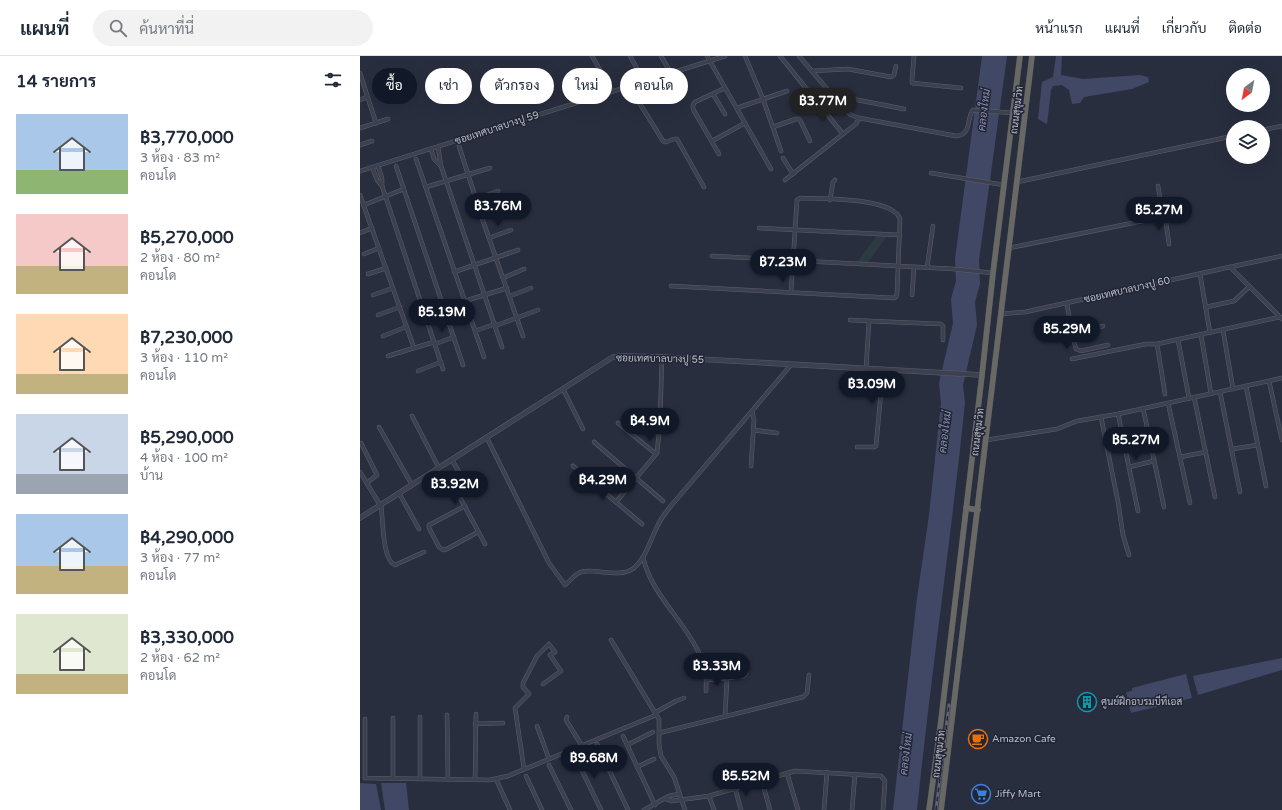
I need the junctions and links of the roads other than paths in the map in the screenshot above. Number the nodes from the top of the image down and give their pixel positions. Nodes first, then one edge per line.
1 (592, 56) edge
2 (630, 56) edge
3 (661, 56) edge
4 (707, 56) edge
5 (725, 56) edge
6 (745, 56) edge
7 (780, 56) edge
8 (799, 56) edge
9 (914, 56) edge
10 (1020, 56) edge
11 (1032, 56) edge
12 (710, 61) junction
13 (896, 66) dead end
14 (599, 68) edge
15 (637, 68) edge
16 (668, 68) edge
17 (687, 68) edge
18 (812, 71) junction
19 (360, 73) edge
20 (725, 88) junction
21 (961, 88) dead end
22 (620, 89) edge
23 (612, 91) edge
24 (787, 92) dead end
25 (713, 94) junction
26 (832, 95) junction
27 (367, 98) junction
28 (763, 99) junction
29 (360, 100) edge
30 (572, 104) edge
31 (640, 104) edge
32 (736, 108) junction
33 (904, 109) dead end
34 (1013, 113) junction
35 (725, 114) dead end
36 (859, 118) junction
37 (388, 119) dead end
38 (376, 123) junction
39 (745, 123) junction
40 (773, 126) junction
41 (1282, 126) edge
42 (360, 128) edge
43 (1270, 129) edge
44 (843, 134) junction
45 (1226, 137) edge
46 (372, 141) dead end
47 (712, 141) junction
48 (810, 141) dead end
49 (360, 145) edge
50 (459, 146) dead end
51 (438, 147) junction
52 (431, 149) junction
53 (781, 151) dead end
54 (719, 154) dead end
55 (783, 158) dead end
56 (416, 159) dead end
57 (378, 166) junction
58 (396, 166) dead end
59 (441, 166) junction
60 (372, 167) junction
61 (490, 168) dead end
62 (771, 169) dead end
63 (360, 171) edge
64 (932, 173) dead end
65 (793, 174) junction
66 (469, 175) junction
67 (785, 180) dead end
68 (835, 180) dead end
69 (446, 182) junction
70 (1017, 182) junction
71 (1004, 185) junction
72 (382, 186) junction
73 (1158, 186) dead end
74 (704, 187) dead end
75 (426, 188) junction
76 (404, 189) junction
77 (498, 191) dead end
78 (360, 195) edge
79 (385, 196) junction
80 (476, 199) junction
81 (830, 200) junction
82 (365, 207) junction
83 (360, 210) edge
84 (504, 210) dead end
85 (1177, 214) dead end
86 (1164, 217) junction
87 (482, 218) junction
88 (934, 226) dead end
89 (372, 228) junction
90 (759, 228) dead end
91 (511, 230) dead end
92 (794, 230) junction
93 (360, 233) edge
94 (900, 236) junction
95 (489, 238) junction
96 (1169, 244) dead end
97 (379, 248) junction
98 (1009, 248) junction
99 (518, 250) dead end
100 (364, 254) dead end
101 (712, 256) dead end
102 (1282, 256) edge
103 (496, 258) junction
104 (793, 260) junction
105 (475, 265) junction
106 (898, 266) junction
107 (914, 267) junction
108 (1230, 267) junction
109 (386, 268) junction
110 (927, 268) junction
111 (524, 269) dead end
112 (454, 272) junction
113 (992, 273) junction
114 (368, 274) dead end
115 (1200, 274) junction
116 (503, 278) junction
117 (671, 286) dead end
118 (1249, 287) junction
119 (393, 288) junction
120 (507, 288) junction
121 (531, 288) dead end
122 (791, 292) junction
123 (372, 295) dead end
124 (485, 295) junction
125 (912, 295) dead end
126 (510, 296) junction
127 (465, 301) junction
128 (1067, 304) junction
129 (400, 307) junction
130 (1206, 307) junction
131 (538, 310) dead end
132 (1001, 314) junction
133 (378, 315) dead end
134 (516, 318) junction
135 (1281, 318) edge
136 (850, 320) dead end
137 (869, 321) junction
138 (495, 325) junction
139 (1103, 326) dead end
140 (406, 327) junction
141 (1223, 330) junction
142 (475, 331) junction
143 (1210, 333) junction
144 (1072, 334) junction
145 (1201, 335) junction
146 (384, 336) dead end
147 (523, 336) dead end
148 (454, 338) junction
149 (943, 340) dead end
150 (1178, 340) junction
151 (434, 343) junction
152 (1157, 344) junction
153 (1108, 345) dead end
154 (502, 347) dead end
155 (414, 348) junction
156 (388, 356) dead end
157 (484, 357) dead end
158 (662, 357) junction
159 (1072, 359) dead end
160 (441, 362) junction
161 (463, 365) dead end
162 (791, 365) junction
163 (443, 369) dead end
164 (866, 369) junction
165 (883, 370) junction
166 (418, 371) dead end
167 (982, 375) junction
168 (1282, 378) edge
169 (1269, 381) junction
170 (1246, 386) junction
171 (563, 389) junction
172 (1233, 389) junction
173 (1220, 392) junction
174 (1165, 394) dead end
175 (1211, 394) junction
176 (1192, 398) junction
177 (1168, 403) junction
178 (1143, 408) junction
179 (752, 411) junction
180 (1118, 414) junction
181 (412, 416) dead end
182 (1101, 417) junction
183 (618, 423) dead end
184 (380, 427) dead end
185 (583, 429) dead end
186 (753, 430) junction
187 (777, 433) dead end
188 (487, 438) junction
189 (986, 440) junction
190 (1282, 440) edge
191 (594, 442) dead end
192 (361, 443) edge
193 (1258, 445) junction
194 (857, 447) dead end
195 (1232, 449) junction
196 (1206, 452) junction
197 (656, 454) junction
198 (1180, 457) junction
199 (452, 460) junction
200 (1154, 461) junction
201 (573, 466) dead end
202 (750, 466) dead end
203 (1129, 467) junction
204 (439, 468) junction
205 (360, 472) edge
206 (636, 478) junction
207 (366, 483) junction
208 (412, 485) junction
209 (1266, 486) dead end
210 (1240, 492) dead end
211 (399, 493) junction
212 (1215, 497) dead end
213 (663, 501) dead end
214 (616, 502) junction
215 (1190, 503) dead end
216 (381, 505) junction
217 (464, 506) junction
218 (1164, 507) dead end
219 (966, 508) junction
220 (978, 510) junction
221 (1138, 511) dead end
222 (360, 518) edge
223 (642, 524) dead end
224 (419, 529) dead end
225 (478, 532) junction
226 (485, 544) dead end
227 (424, 552) dead end
228 (1129, 555) dead end
229 (643, 557) junction
230 (611, 640) dead end
231 (747, 666) dead end
232 (809, 675) dead end
233 (726, 679) junction
234 (707, 680) junction
235 (543, 684) dead end
236 (706, 691) dead end
237 (684, 698) dead end
238 (476, 714) dead end
239 (657, 714) junction
240 (447, 715) dead end
241 (725, 716) junction
242 (420, 717) dead end
243 (567, 717) dead end
244 (392, 718) dead end
245 (365, 719) dead end
246 (503, 723) dead end
247 (476, 724) junction
248 (537, 726) dead end
249 (653, 732) dead end
250 (661, 732) junction
251 (622, 736) dead end
252 (597, 744) dead end
253 (627, 745) junction
254 (582, 746) junction
255 (574, 754) dead end
256 (549, 759) junction
257 (654, 759) dead end
258 (549, 765) dead end
259 (637, 767) junction
260 (524, 769) junction
261 (827, 772) junction
262 (787, 773) junction
263 (854, 774) junction
264 (526, 776) dead end
265 (393, 778) junction
266 (420, 779) junction
267 (448, 779) junction
268 (496, 779) junction
269 (475, 780) junction
270 (762, 781) junction
271 (735, 788) junction
272 (679, 794) junction
273 (709, 796) junction
274 (666, 799) junction
275 (682, 800) junction
276 (655, 805) junction
277 (510, 810) edge
278 (542, 810) edge
279 (571, 810) edge
280 (601, 810) edge
281 (628, 810) edge
282 (644, 810) edge
283 (685, 810) edge
284 (714, 810) edge
285 (741, 810) edge
286 (770, 810) edge
287 (798, 810) edge
288 (824, 810) edge
289 (852, 810) edge
290 (883, 810) edge
291 (929, 810) edge
292 (941, 810) edge

1 - 14 street
2 - 15 street
3 - 16 street
4 - 12 street
5 - 12 street, ซอยเทศบาลบางปู 59
6 - 28 street
7 - 44 street
8 - 18 street
9 - 21 street
10 - 34 highway, ถนนสุขุมวิท
11 - 70 highway, ถนนสุขุมวิท
12 - 17 street, ซอยเทศบาลบางปู 59
12 - 20 street
13 - 18 street
18 - 26 street
19 - 27 street
20 - 25 street
20 - 32 street
22 - 23 street, ซอยเทศบาลบางปู 59
24 - 28 street
25 - 35 street
25 - 47 street
26 - 33 street
26 - 36 street
27 - 29 street
27 - 38 street
28 - 32 street
28 - 40 street
30 - 51 street, ซอยเทศบาลบางปู 59
31 - 74 street
32 - 39 street
34 - 36 street
34 - 71 highway, ถนนสุขุมวิท
36 - 44 street
37 - 38 street
38 - 42 street
39 - 47 street
39 - 62 street
40 - 48 street
40 - 53 street
41 - 43 street
44 - 65 street
45 - 70 street
46 - 49 street
47 - 54 street
50 - 66 street
51 - 52 street, ซอยเทศบาลบางปู 59
51 - 59 street
52 - 57 street, ซอยเทศบาลบางปู 59
52 - 59 street
55 - 65 street
56 - 75 street
57 - 60 street, ซอยเทศบาลบางปู 59
57 - 72 street
58 - 76 street
59 - 69 street
60 - 63 street, ซอยเทศบาลบางปู 59
60 - 72 street
61 - 66 street
64 - 71 street
65 - 67 street
66 - 69 street
66 - 80 street
68 - 81 street
69 - 75 street
69 - 105 street
70 - 98 highway, ถนนสุขุมวิท
71 - 113 highway, ถนนสุขุมวิท
72 - 79 street
73 - 86 street
75 - 112 street
76 - 79 street
76 - 148 street
77 - 80 street
78 - 82 street
79 - 82 street
79 - 151 street
80 - 87 street
81 - 92 street
81 - 94 street
82 - 83 street
82 - 89 street
84 - 87 street
85 - 86 street
86 - 96 street
86 - 98 street
87 - 95 street
88 - 110 street
89 - 93 street
89 - 97 street
90 - 92 street
91 - 95 street
92 - 94 street
92 - 104 street
94 - 106 street
95 - 103 street
97 - 100 street
97 - 109 street
98 - 132 highway, ถนนสุขุมวิท
99 - 103 street
101 - 104 street
102 - 108 street, ซอยเทศบาลบางปู 60
103 - 105 street
103 - 116 street
104 - 106 street
104 - 122 street
105 - 112 street
105 - 124 street
106 - 107 street
106 - 122 street
107 - 110 street
107 - 125 street
108 - 115 street, ซอยเทศบาลบางปู 60
108 - 118 street
109 - 114 street
109 - 119 street
110 - 113 street
111 - 116 street
112 - 127 street
113 - 167 highway, ถนนสุขุมวิท
115 - 128 street, ซอยเทศบาลบางปู 60
115 - 130 street
116 - 120 street
117 - 122 street
118 - 130 street
118 - 135 street
119 - 123 street
119 - 129 street
120 - 124 street
120 - 126 street
121 - 126 street
124 - 127 street
124 - 138 street
126 - 134 street
127 - 142 street
128 - 132 street, ซอยเทศบาลบางปู 60
128 - 144 street
129 - 133 street
129 - 140 street
130 - 143 street
131 - 134 street
132 - 189 highway, ถนนสุขุมวิท
134 - 138 street
134 - 147 street
135 - 141 street
136 - 137 street
137 - 149 street
137 - 164 street
138 - 142 street
138 - 154 street
139 - 144 street
140 - 146 street
140 - 155 street
141 - 143 street
141 - 172 street
142 - 157 street
143 - 145 street
144 - 153 street
145 - 150 street
145 - 175 street
148 - 151 street
148 - 161 street
150 - 152 street
150 - 176 street
151 - 155 street
151 - 160 street
152 - 159 street
152 - 174 street
155 - 156 street
158 - 162 street, ซอยเทศบาลบางปู 55
158 - 171 street, ซอยเทศบาลบางปู 55
158 - 197 street
160 - 163 street
160 - 166 street
162 - 164 street, ซอยเทศบาลบางปู 55
162 - 179 street
164 - 165 street, ซอยเทศบาลบางปู 55
165 - 167 street, ซอยเทศบาลบางปู 55
165 - 194 street
167 - 219 highway, ถนนสุขุมวิท
168 - 169 street
169 - 170 street
169 - 190 street
170 - 172 street
170 - 193 street
171 - 185 street
171 - 188 street, ซอยเทศบาลบางปู 55
172 - 173 street
173 - 175 street
173 - 195 street
175 - 176 street
176 - 177 street
176 - 196 street
177 - 178 street
177 - 198 street
178 - 180 street
178 - 200 street
179 - 186 street
179 - 229 street
180 - 182 street
180 - 203 street
181 - 204 street
182 - 189 street
182 - 228 street
183 - 197 street
184 - 208 street
186 - 187 street
186 - 202 street
188 - 199 street, ซอยเทศบาลบางปู 55
188 - 229 street
189 - 220 highway, ถนนสุขุมวิท
191 - 206 street
192 - 207 street
193 - 195 street
193 - 209 street
195 - 210 street
196 - 198 street
196 - 212 street
197 - 206 street
198 - 215 street
199 - 204 street, ซอยเทศบาลบางปู 55
199 - 217 street
200 - 203 street
200 - 218 street
201 - 214 street
203 - 221 street
204 - 208 street, ซอยเทศบาลบางปู 55
205 - 207 street
206 - 213 street
206 - 214 street
207 - 216 street
208 - 211 street, ซอยเทศบาลบางปู 55
211 - 216 street, ซอยเทศบาลบางปู 55
211 - 224 street
214 - 223 street
216 - 222 street, ซอยเทศบาลบางปู 55
216 - 227 street
217 - 225 street
217 - 225 street
219 - 220 highway
219 - 291 highway, ถนนสุขุมวิท
220 - 292 highway, ถนนสุขุมวิท
225 - 226 street
229 - 234 street
230 - 239 street
231 - 233 street
232 - 241 street
233 - 234 street
233 - 241 street
234 - 236 street
235 - 260 street
237 - 239 street
238 - 247 street
239 - 250 street
239 - 254 street
240 - 267 street
241 - 250 street
242 - 266 street
243 - 254 street
244 - 265 street
245 - 265 street
246 - 247 street
247 - 269 street
248 - 256 street
249 - 253 street
250 - 272 street
251 - 253 street
252 - 281 street
253 - 259 street
254 - 256 street
255 - 280 street
256 - 260 street
257 - 259 street
258 - 279 street
259 - 276 street
260 - 268 street
261 - 262 street
261 - 263 street
261 - 288 street
262 - 270 street
262 - 287 street
263 - 289 street
263 - 290 street
264 - 278 street
265 - 266 street
266 - 267 street
267 - 269 street
268 - 269 street
268 - 277 street
270 - 271 street
270 - 286 street
271 - 273 street
271 - 285 street
272 - 274 street
272 - 275 street
273 - 275 street
273 - 284 street
274 - 275 street
274 - 276 street
275 - 283 street
276 - 282 street

